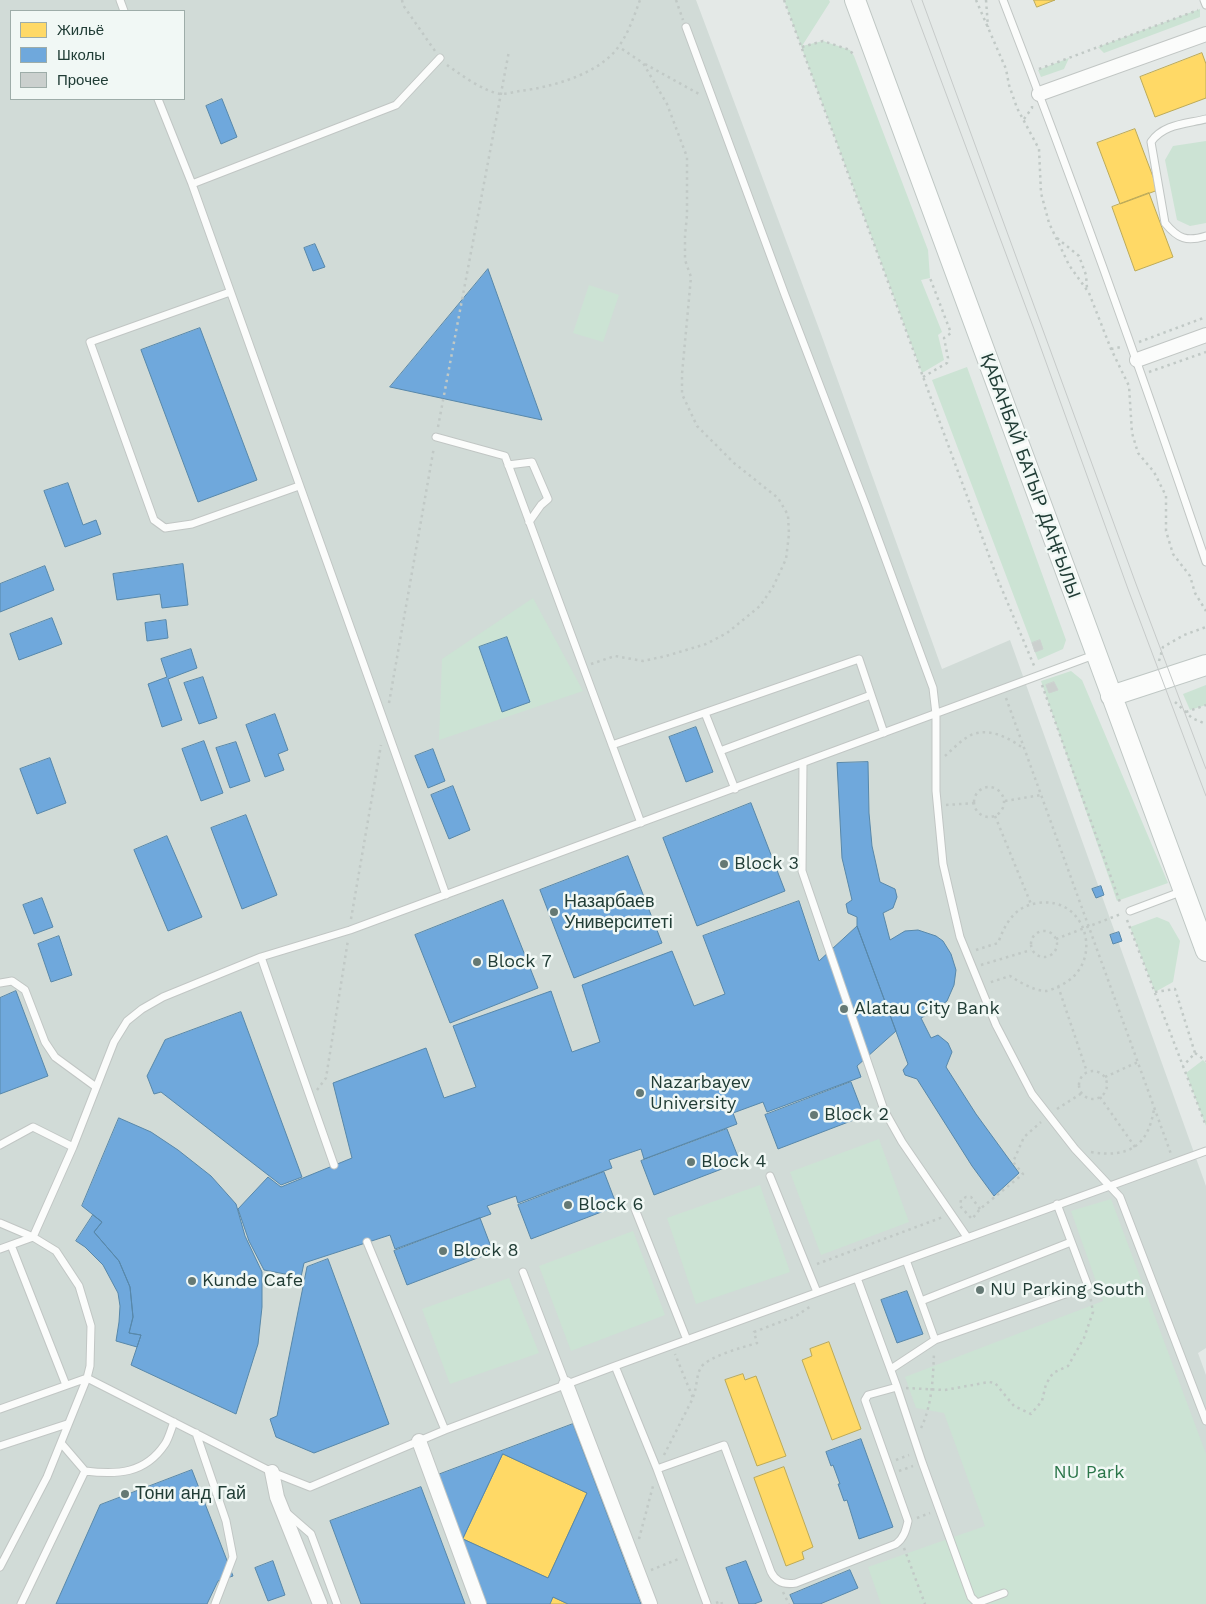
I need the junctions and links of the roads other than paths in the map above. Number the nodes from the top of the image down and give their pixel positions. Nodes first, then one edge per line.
1 (855, 0) edge
2 (1003, 0) edge
3 (1204, 0) edge
4 (1203, 7) edge
5 (686, 27) road end
6 (1206, 34) edge
7 (440, 58) dead end
8 (1040, 94) junction
9 (158, 100) edge
10 (1206, 119) edge
11 (192, 184) junction
12 (1206, 236) edge
13 (230, 292) junction
14 (1206, 335) edge
15 (1137, 360) junction
16 (436, 437) road end
17 (508, 465) junction
18 (299, 486) junction
19 (529, 522) junction
20 (1206, 562) edge
21 (1096, 655) junction
22 (1206, 665) edge
23 (871, 695) junction
24 (1111, 696) junction
25 (705, 712) junction
26 (936, 714) junction
27 (884, 734) junction
28 (612, 745) junction
29 (720, 751) junction
30 (803, 764) junction
31 (735, 789) junction
32 (641, 823) junction
33 (1184, 891) junction
34 (446, 895) junction
35 (1127, 912) road end
36 (1206, 952) edge
37 (261, 957) junction
38 (0, 983) edge
39 (96, 1088) junction
40 (0, 1145) edge
41 (73, 1147) junction
42 (1206, 1150) edge
43 (334, 1165) dead end
44 (770, 1176) dead end
45 (1109, 1185) junction
46 (1057, 1204) junction
47 (635, 1209) dead end
48 (0, 1223) edge
49 (34, 1236) junction
50 (967, 1237) junction
51 (367, 1242) dead end
52 (1071, 1242) junction
53 (11, 1245) junction
54 (0, 1249) edge
55 (906, 1260) junction
56 (523, 1272) dead end
57 (857, 1278) junction
58 (816, 1292) junction
59 (921, 1301) junction
60 (686, 1340) junction
61 (935, 1340) junction
62 (615, 1366) junction
63 (891, 1370) junction
64 (86, 1378) junction
65 (566, 1384) junction
66 (66, 1385) junction
67 (898, 1387) junction
68 (0, 1409) edge
69 (1206, 1421) edge
70 (174, 1422) junction
71 (67, 1424) junction
72 (445, 1430) junction
73 (196, 1433) junction
74 (419, 1441) junction
75 (61, 1443) junction
76 (0, 1446) edge
77 (657, 1469) junction
78 (85, 1471) junction
79 (272, 1472) junction
80 (282, 1510) junction
81 (0, 1567) edge
82 (1004, 1593) dead end
83 (21, 1604) edge
84 (215, 1604) edge
85 (320, 1604) edge
86 (337, 1604) edge
87 (479, 1604) edge
88 (650, 1604) edge
89 (707, 1604) edge

1 - 21 main road, ҚАБАНБАЙ БАТЫР ДАҢҒЫЛЫ
2 - 8 lane
3 - 4 lane
5 - 26 lane
6 - 8 street
7 - 11 lane
8 - 15 lane
9 - 11 lane
10 - 12 lane
11 - 13 lane
13 - 18 lane
13 - 18 lane
14 - 15 street
15 - 20 lane
16 - 17 lane
17 - 19 lane
17 - 19 lane
18 - 34 lane
19 - 28 lane
21 - 24 main road, ҚАБАНБАЙ БАТЫР ДАҢҒЫЛЫ
21 - 26 lane
22 - 24 main road
23 - 25 lane
23 - 27 lane
23 - 29 lane
24 - 33 main road, ҚАБАНБАЙ БАТЫР ДАҢҒЫЛЫ
25 - 28 lane
25 - 29 lane
26 - 27 lane
26 - 45 lane
27 - 30 lane
28 - 32 lane
29 - 31 lane
30 - 31 lane
30 - 50 lane
31 - 32 lane
32 - 34 lane
33 - 35 lane
33 - 36 main road, ҚАБАНБАЙ БАТЫР ДАҢҒЫЛЫ
34 - 37 lane
37 - 39 lane
37 - 43 lane
38 - 39 lane
39 - 41 lane
40 - 41 lane
41 - 49 lane
42 - 45 lane
44 - 58 lane
45 - 46 lane
45 - 69 lane
46 - 50 lane
46 - 52 lane
47 - 60 lane
48 - 49 lane
49 - 53 lane
49 - 64 lane
50 - 55 lane
51 - 72 lane
52 - 59 lane
52 - 61 lane
53 - 54 lane
53 - 66 lane
55 - 57 lane
55 - 59 lane
56 - 65 lane
57 - 58 lane
57 - 63 lane
58 - 60 lane
59 - 61 lane
60 - 62 lane
61 - 63 lane
62 - 65 lane
62 - 77 lane
63 - 67 lane
64 - 66 lane
64 - 70 lane
64 - 71 lane
65 - 72 lane
65 - 88 street
66 - 68 lane
67 - 77 lane
67 - 82 lane
70 - 73 lane
70 - 78 lane
71 - 75 lane
71 - 76 lane
72 - 74 lane
73 - 79 lane
73 - 84 lane
74 - 79 lane
74 - 87 street
75 - 78 lane
75 - 81 lane
77 - 89 lane
78 - 83 lane
79 - 80 street
80 - 85 street
80 - 86 lane

